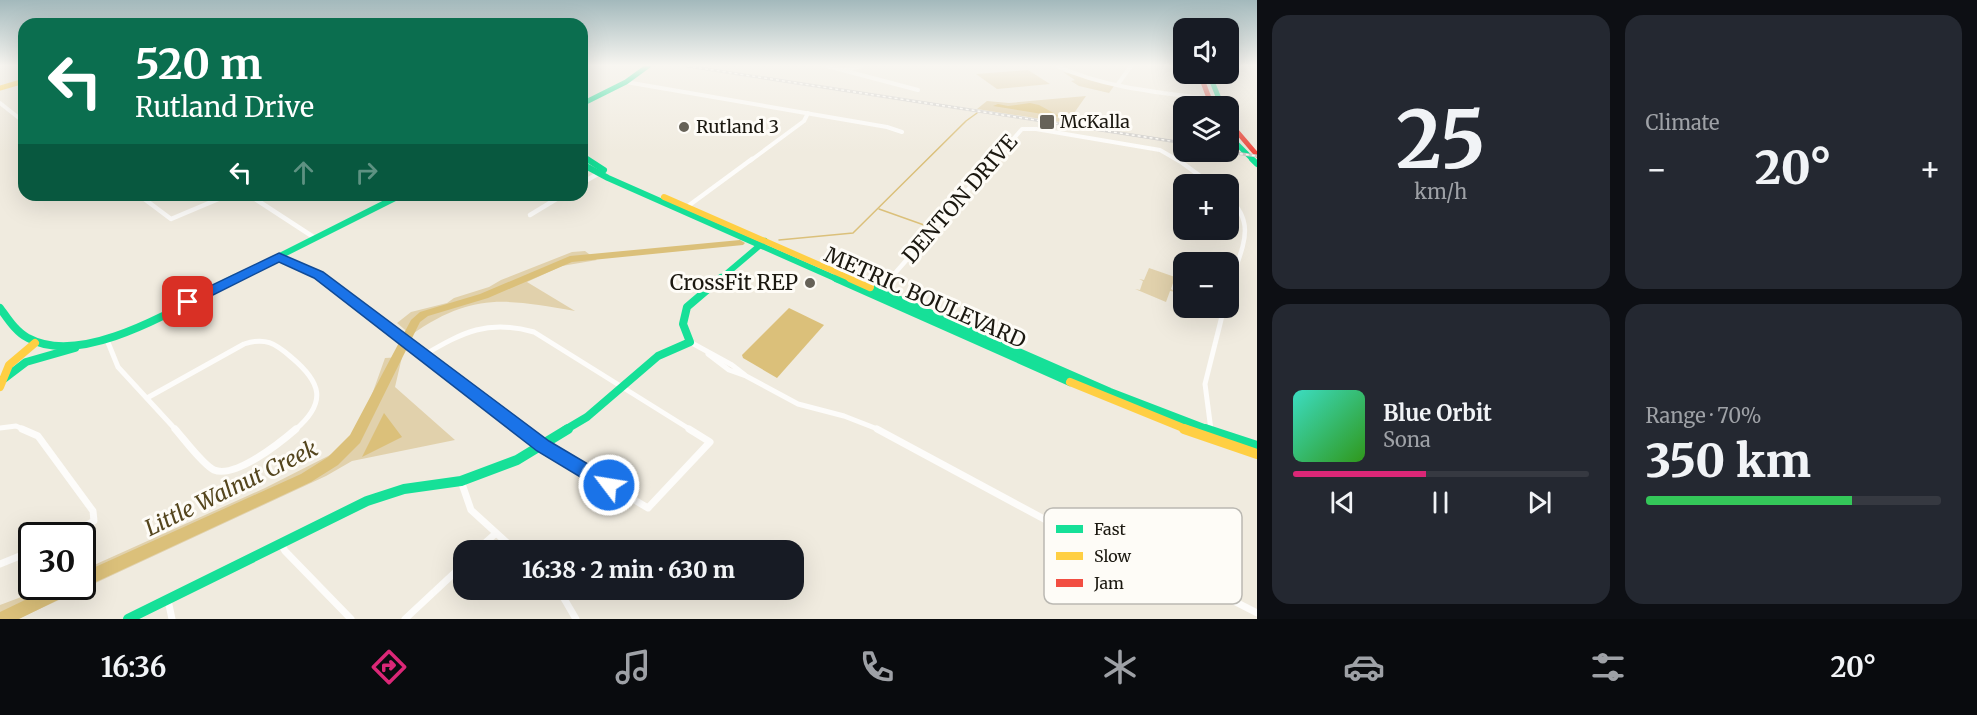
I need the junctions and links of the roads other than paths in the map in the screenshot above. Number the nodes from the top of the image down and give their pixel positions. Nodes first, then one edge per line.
1 (702, 95) edge
2 (0, 103) edge
3 (808, 113) junction
4 (18, 117) edge
5 (902, 132) dead end
6 (1239, 134) edge
7 (1239, 146) edge
8 (1257, 155) edge
9 (588, 165) edge
10 (1257, 165) edge
11 (601, 172) junction
12 (1197, 174) edge
13 (588, 180) edge
14 (147, 201) edge
15 (214, 201) edge
16 (258, 201) edge
17 (389, 201) edge
18 (553, 201) edge
19 (684, 209) junction
20 (1239, 209) edge
21 (530, 215) dead end
22 (315, 238) junction
23 (762, 243) junction
24 (279, 257) junction
25 (1239, 257) edge
26 (877, 293) junction
27 (0, 308) edge
28 (3, 317) edge
29 (1222, 318) edge
30 (107, 340) junction
31 (690, 342) junction
32 (35, 343) junction
33 (86, 344) junction
34 (410, 345) joint
35 (423, 356) junction
36 (746, 376) joint
37 (1, 384) edge
38 (623, 387) junction
39 (147, 398) junction
40 (0, 428) edge
41 (1211, 436) junction
42 (710, 442) joint
43 (543, 446) junction
44 (1257, 446) edge
45 (1257, 454) edge
46 (461, 481) junction
47 (1044, 519) edge
48 (92, 522) edge
49 (495, 534) junction
50 (488, 540) edge
51 (502, 540) edge
52 (281, 544) junction
53 (18, 557) edge
54 (0, 564) edge
55 (453, 574) edge
56 (168, 600) junction
57 (564, 600) edge
58 (1239, 604) edge
59 (1257, 613) edge
60 (128, 619) edge
61 (172, 619) edge
62 (351, 619) edge
63 (405, 619) edge
64 (576, 619) edge

1 - 3 street
2 - 4 street
3 - 5 street
3 - 19 street
6 - 8 street
7 - 10 street
9 - 11 street, METRIC BOULEVARD
11 - 13 street
11 - 19 street, METRIC BOULEVARD
12 - 26 street, DENTON DRIVE
14 - 15 street
16 - 22 street
17 - 22 street
18 - 21 street
19 - 23 street, METRIC BOULEVARD
20 - 25 street
22 - 24 street
23 - 26 street, METRIC BOULEVARD
23 - 31 street
24 - 30 street
24 - 34 street
26 - 41 street, METRIC BOULEVARD
27 - 28 street
28 - 32 street
29 - 41 street
30 - 33 street
30 - 39 street
31 - 36 street
31 - 38 street
32 - 33 street
32 - 37 street
33 - 37 street
34 - 35 street
35 - 38 street
35 - 43 street
36 - 47 street
38 - 42 street
38 - 43 street
39 - 39 street
40 - 48 street
41 - 44 street, METRIC BOULEVARD
41 - 45 street, METRIC BOULEVARD
42 - 43 street
43 - 46 street
46 - 49 street
46 - 52 street
49 - 50 street
49 - 51 street
52 - 56 street
52 - 62 street
53 - 54 street
55 - 63 street
56 - 60 street
56 - 61 street
57 - 64 street
58 - 59 street

